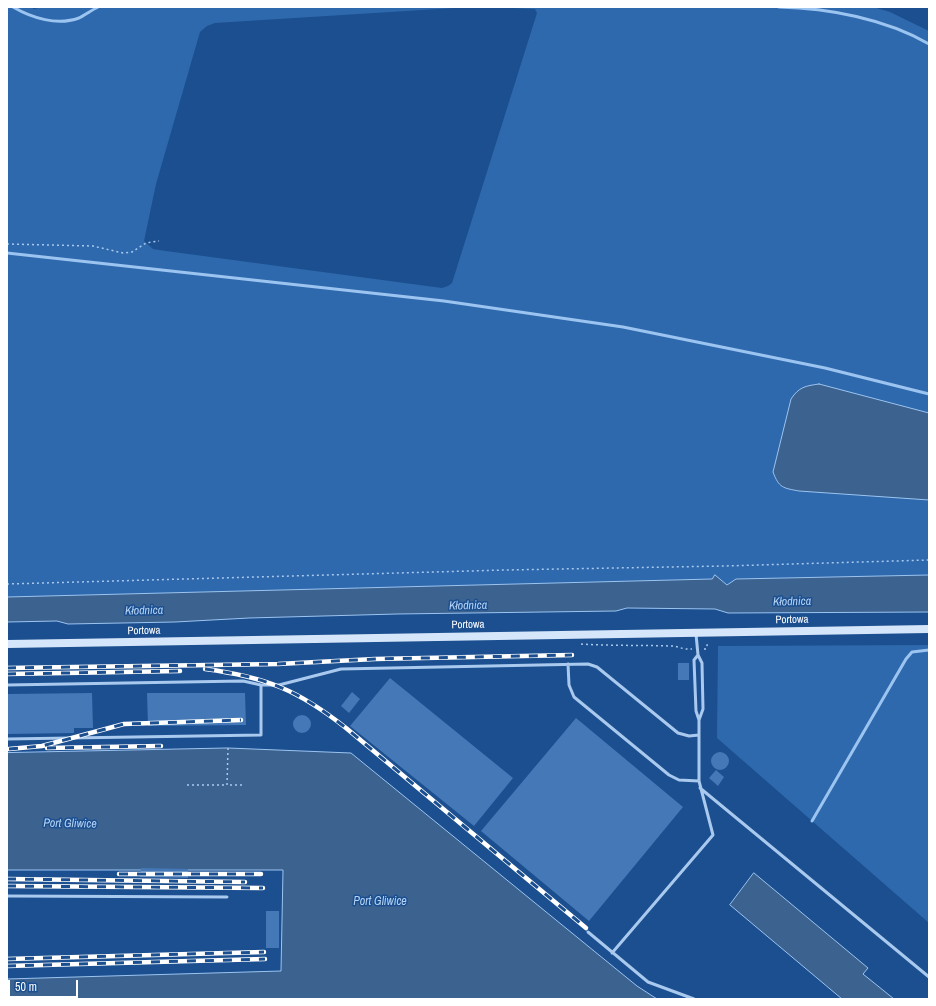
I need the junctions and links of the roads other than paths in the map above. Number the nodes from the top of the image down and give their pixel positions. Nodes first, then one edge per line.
1 (929, 629) edge
2 (696, 633) junction
3 (7, 644) edge
4 (698, 655) junction
5 (568, 664) junction
6 (7, 685) edge
7 (261, 685) junction
8 (699, 720) junction
9 (699, 735) junction
10 (7, 739) edge
11 (699, 781) junction
12 (700, 788) junction
13 (7, 896) edge
14 (228, 897) dead end
15 (588, 932) dead end
16 (612, 953) junction
17 (929, 977) edge
18 (694, 999) edge

1 - 2 street, Portowa
2 - 3 street, Portowa
2 - 4 lane
4 - 8 lane
4 - 8 lane
5 - 7 lane
5 - 9 lane
5 - 11 lane
6 - 7 lane
7 - 10 lane
8 - 9 lane
9 - 11 lane
11 - 12 lane
12 - 16 lane
12 - 17 lane
13 - 14 lane
15 - 16 lane
16 - 18 lane

